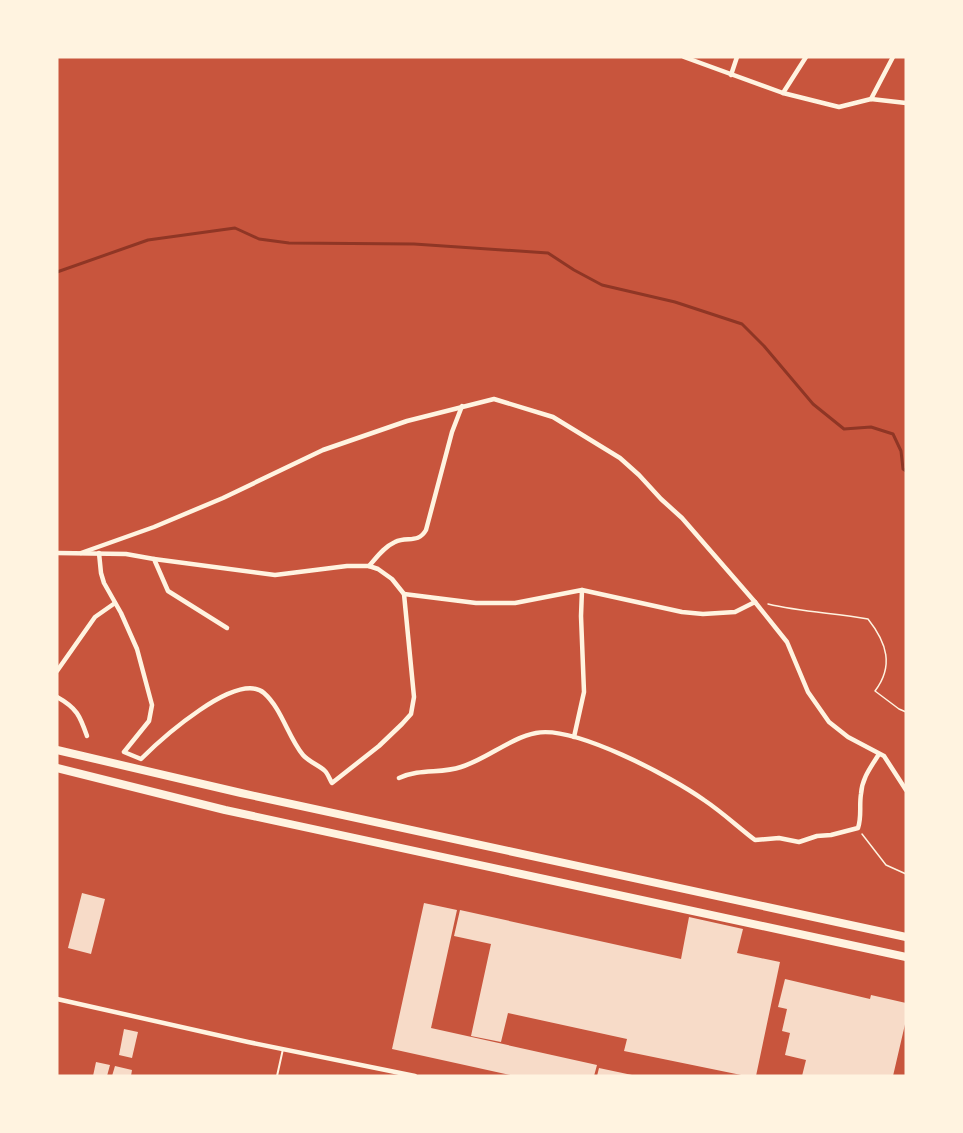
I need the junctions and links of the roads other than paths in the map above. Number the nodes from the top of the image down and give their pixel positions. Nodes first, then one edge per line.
1 (684, 57) edge
2 (737, 57) edge
3 (806, 57) edge
4 (893, 57) edge
5 (731, 75) junction
6 (783, 93) junction
7 (871, 99) junction
8 (906, 103) edge
9 (462, 406) junction
10 (57, 553) edge
11 (81, 553) junction
12 (99, 553) junction
13 (154, 559) junction
14 (369, 566) junction
15 (582, 590) junction
16 (404, 594) junction
17 (755, 602) junction
18 (116, 603) junction
19 (227, 628) dead end
20 (57, 671) edge
21 (57, 697) edge
22 (87, 736) dead end
23 (574, 737) junction
24 (57, 750) edge
25 (879, 754) junction
26 (57, 768) edge
27 (399, 778) dead end
28 (906, 790) edge
29 (906, 937) edge
30 (906, 957) edge
31 (57, 999) edge
32 (283, 1049) junction
33 (277, 1076) edge
34 (415, 1076) edge

1 - 5 street
2 - 5 street
3 - 6 street
4 - 7 street
5 - 6 street
6 - 7 street
7 - 8 street
9 - 11 street
9 - 14 street
9 - 17 street
10 - 11 street
11 - 12 street
12 - 13 street
12 - 18 street
13 - 14 street
13 - 19 street
14 - 16 street
15 - 16 street
15 - 17 street
15 - 23 street
16 - 18 street
17 - 25 street
18 - 20 street
21 - 22 street
23 - 25 street
23 - 27 street
24 - 29 main road
25 - 28 street
26 - 30 main road
31 - 32 street
32 - 33 lane
32 - 34 street

